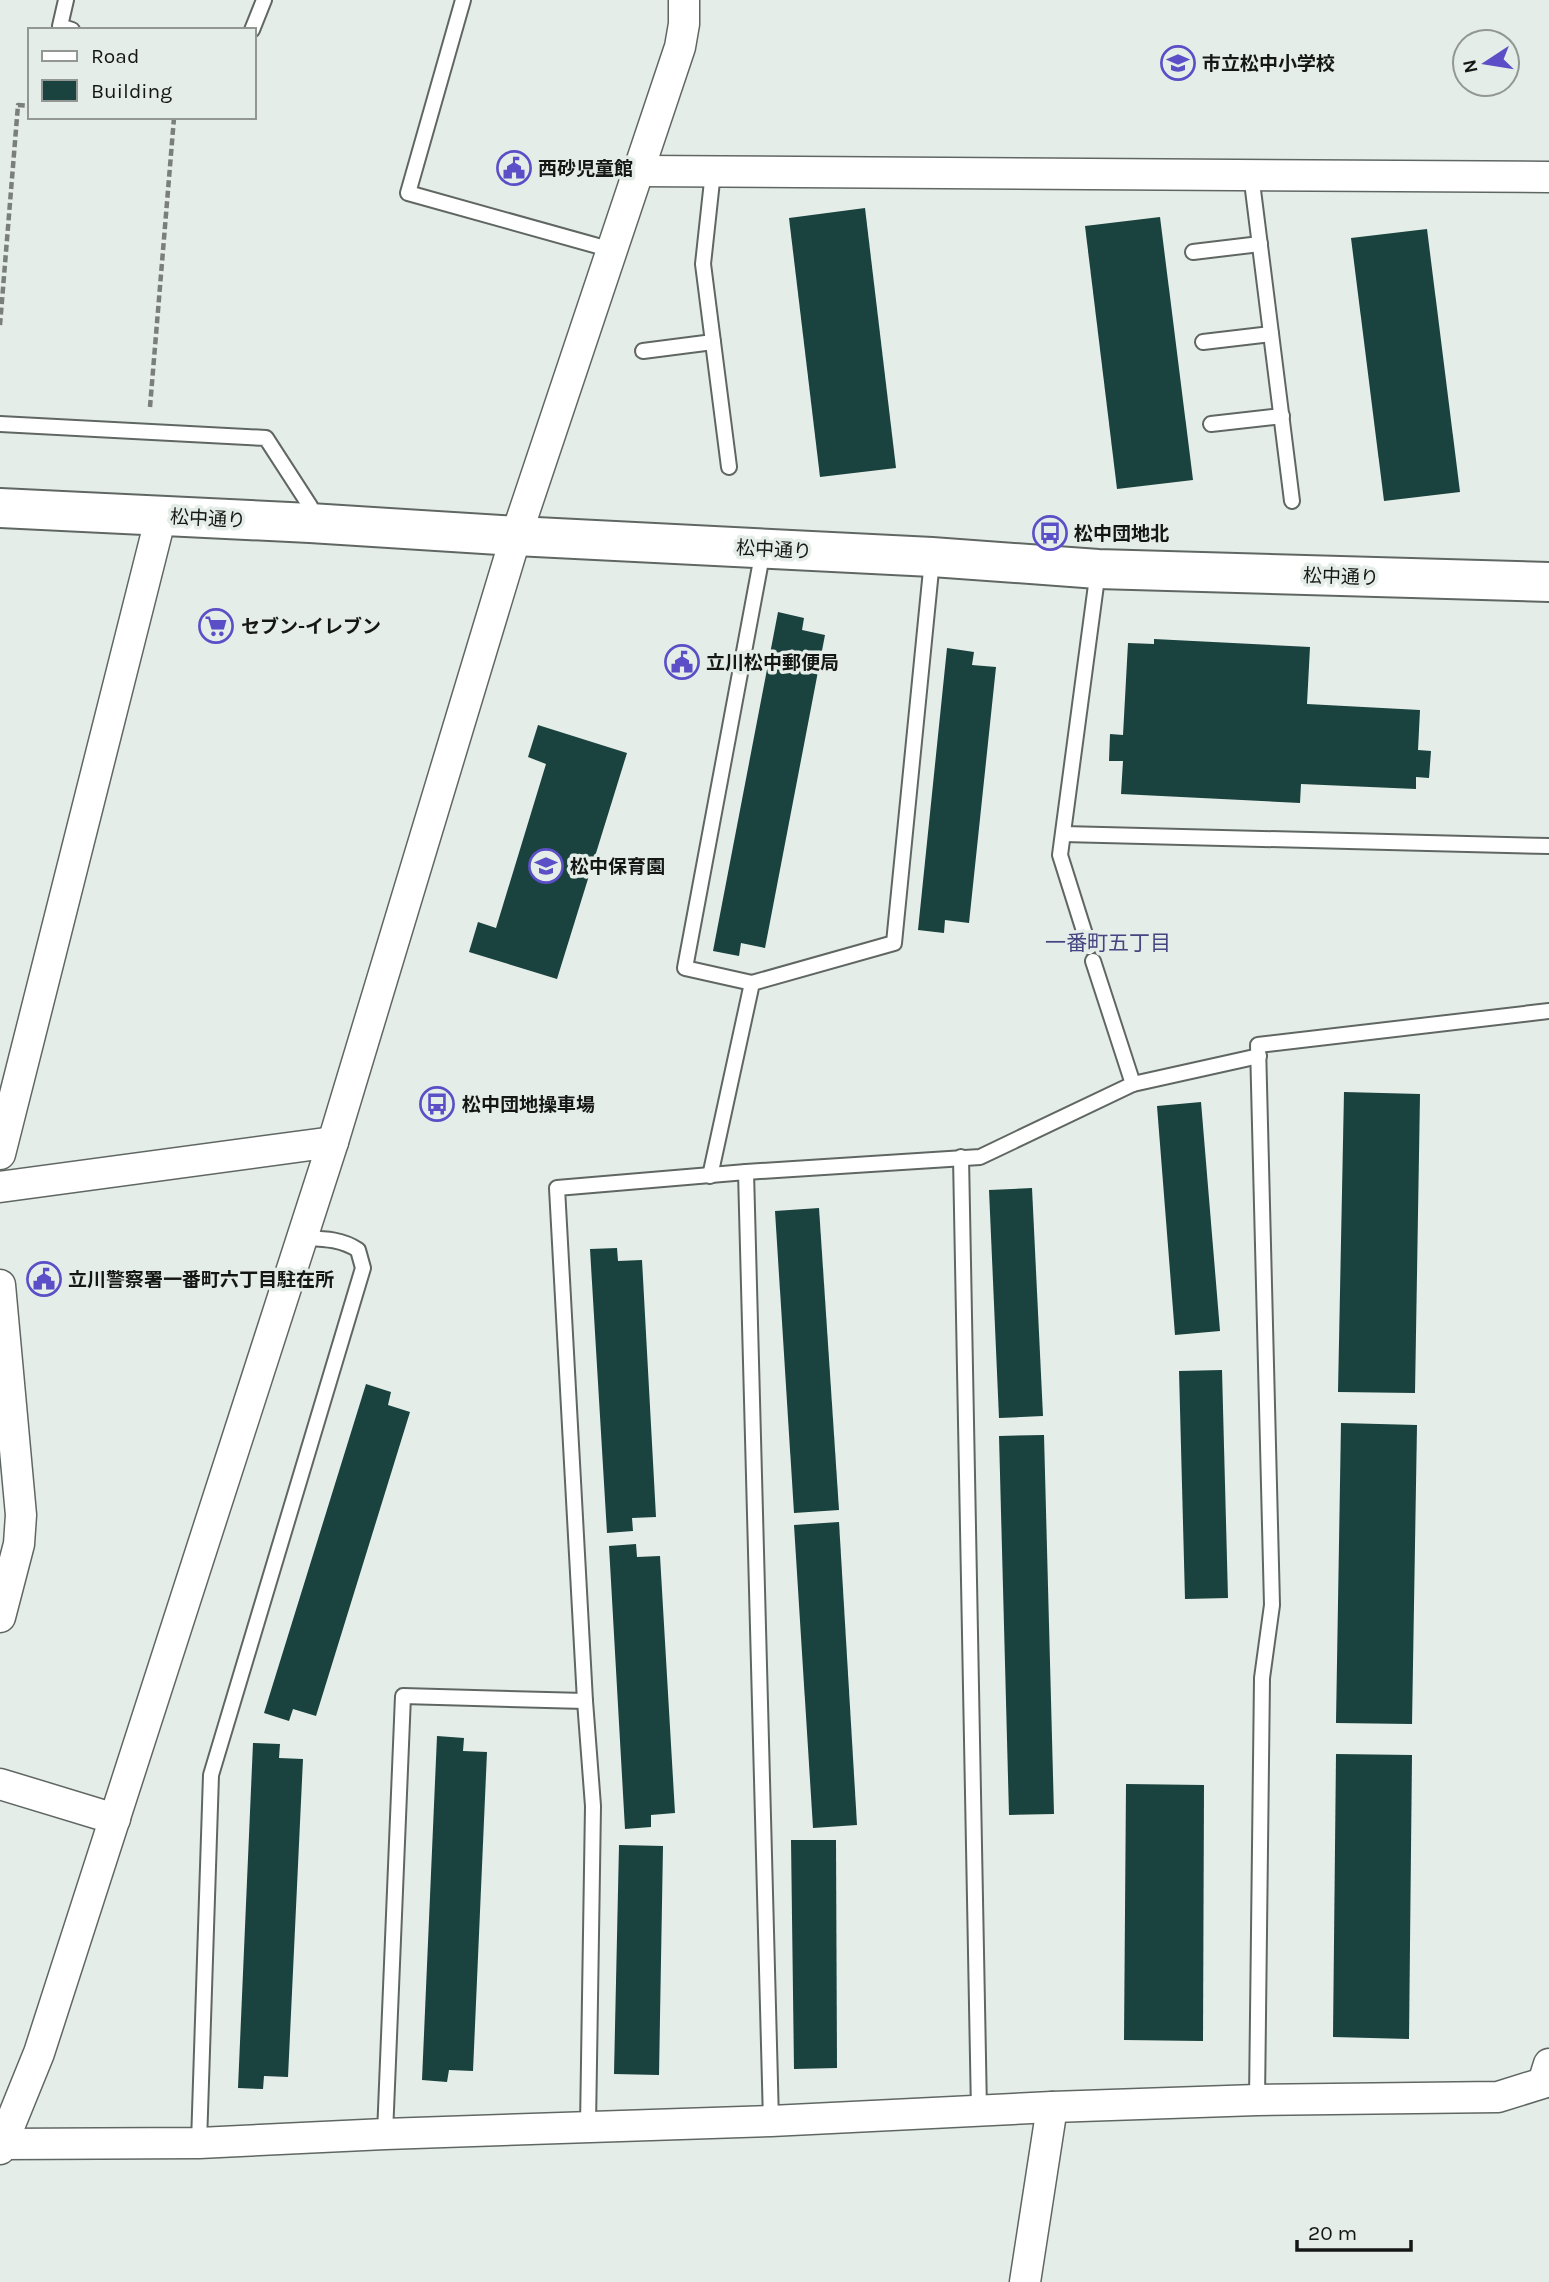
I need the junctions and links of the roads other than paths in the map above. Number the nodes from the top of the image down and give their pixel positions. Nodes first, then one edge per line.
1 (66, 0) edge
2 (264, 0) edge
3 (463, 0) edge
4 (684, 0) edge
5 (66, 28) edge
6 (253, 28) edge
7 (639, 171) junction
8 (713, 172) junction
9 (1251, 174) junction
10 (1549, 177) edge
11 (1260, 244) junction
12 (612, 250) junction
13 (1193, 251) dead end
14 (1271, 334) junction
15 (713, 342) junction
16 (1203, 342) dead end
17 (643, 351) dead end
18 (1282, 416) junction
19 (0, 424) edge
20 (1211, 424) dead end
21 (729, 467) dead end
22 (1292, 500) dead end
23 (0, 508) edge
24 (161, 516) junction
25 (310, 523) junction
26 (516, 536) junction
27 (763, 548) junction
28 (932, 557) junction
29 (1098, 569) junction
30 (1549, 582) edge
31 (1063, 834) junction
32 (1549, 846) edge
33 (752, 983) junction
34 (1549, 1011) edge
35 (1259, 1056) junction
36 (1133, 1084) junction
37 (332, 1142) junction
38 (0, 1154) edge
39 (961, 1157) junction
40 (746, 1172) junction
41 (710, 1176) junction
42 (0, 1187) edge
43 (300, 1238) junction
44 (0, 1285) edge
45 (0, 1617) edge
46 (585, 1701) junction
47 (0, 1784) edge
48 (115, 1819) junction
49 (1547, 2079) edge
50 (1257, 2100) junction
51 (1052, 2107) junction
52 (979, 2111) junction
53 (771, 2121) junction
54 (588, 2126) junction
55 (385, 2133) junction
56 (199, 2143) junction
57 (1, 2147) edge
58 (1025, 2282) edge

1 - 5 lane
2 - 6 lane
3 - 12 lane
4 - 7 street
7 - 8 street
7 - 12 street
8 - 9 street
8 - 15 lane
9 - 10 street
9 - 11 lane
11 - 13 lane
11 - 14 lane
12 - 26 street
14 - 16 lane
14 - 18 lane
15 - 17 lane
15 - 21 lane
18 - 20 lane
18 - 22 lane
19 - 25 lane
23 - 24 street, 松中通り
24 - 25 street, 松中通り
24 - 38 street
25 - 26 street, 松中通り
26 - 27 street, 松中通り
26 - 37 street
27 - 28 street, 松中通り
27 - 33 lane
28 - 29 street, 松中通り
28 - 33 lane
29 - 30 street, 松中通り
29 - 31 lane
31 - 32 lane
31 - 36 lane
33 - 41 lane
34 - 35 lane
35 - 36 lane
35 - 50 lane
36 - 39 lane
37 - 42 street
37 - 43 street
39 - 40 lane
39 - 52 lane
40 - 41 lane
40 - 53 lane
41 - 46 lane
43 - 48 street
43 - 56 lane
44 - 45 street
46 - 54 lane
46 - 55 lane
47 - 48 street
48 - 57 street
49 - 50 street
50 - 51 street
51 - 52 street
51 - 58 street
52 - 53 street
53 - 54 street
54 - 55 street
55 - 56 street
56 - 57 street

